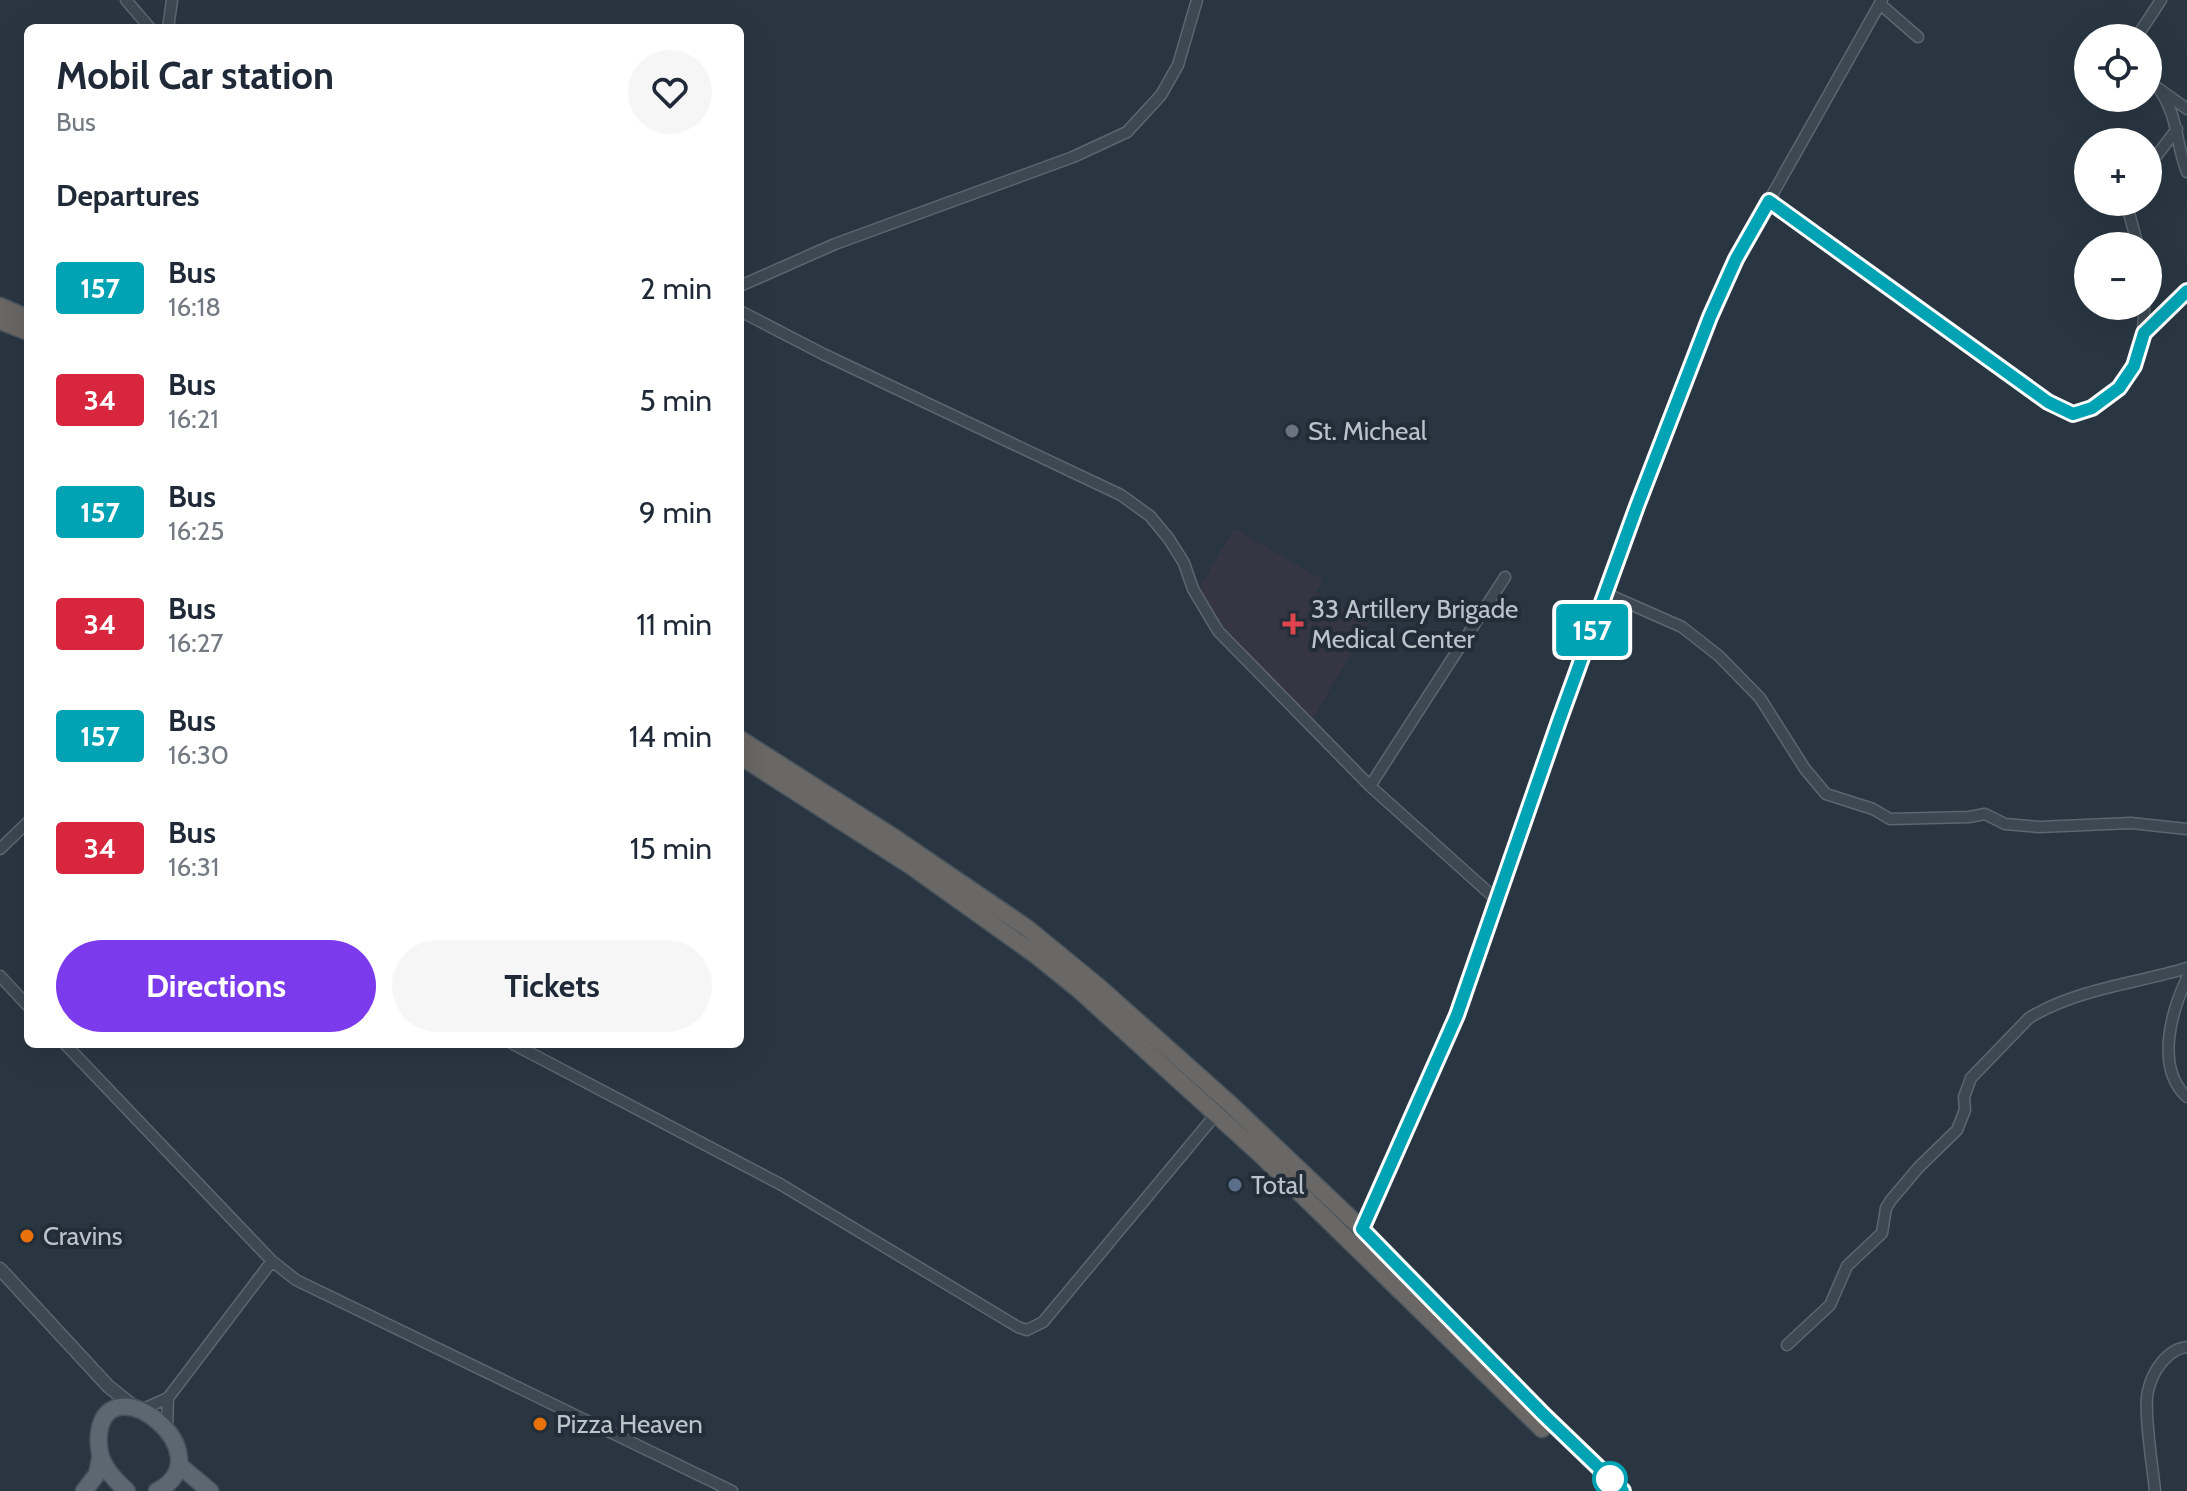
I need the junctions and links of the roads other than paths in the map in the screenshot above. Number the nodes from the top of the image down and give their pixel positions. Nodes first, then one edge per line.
1 (126, 0) edge
2 (172, 0) edge
3 (1197, 0) edge
4 (2161, 0) edge
5 (1881, 2) edge
6 (147, 24) edge
7 (169, 24) edge
8 (2145, 24) edge
9 (1918, 37) dead end
10 (2162, 93) edge
11 (2162, 94) edge
12 (2187, 109) edge
13 (2177, 129) junction
14 (2162, 149) edge
15 (2187, 172) edge
16 (1769, 201) junction
17 (744, 283) edge
18 (2187, 291) edge
19 (0, 306) edge
20 (744, 313) edge
21 (24, 316) edge
22 (2144, 320) edge
23 (0, 321) edge
24 (24, 330) edge
25 (2144, 333) junction
26 (1505, 577) dead end
27 (1605, 593) junction
28 (744, 743) edge
29 (744, 757) edge
30 (759, 760) junction
31 (1370, 786) junction
32 (24, 826) edge
33 (2187, 829) edge
34 (0, 849) edge
35 (1498, 901) junction
36 (2187, 968) edge
37 (0, 976) edge
38 (2187, 978) edge
39 (24, 1002) edge
40 (69, 1048) edge
41 (521, 1048) edge
42 (2187, 1097) edge
43 (1223, 1108) junction
44 (1362, 1229) junction
45 (272, 1261) junction
46 (0, 1269) edge
47 (1787, 1345) dead end
48 (2187, 1347) edge
49 (108, 1386) junction
50 (168, 1398) junction
51 (138, 1408) junction
52 (109, 1413) junction
53 (167, 1430) junction
54 (100, 1459) junction
55 (179, 1465) junction
56 (84, 1491) edge
57 (127, 1491) edge
58 (157, 1491) edge
59 (210, 1491) edge
60 (732, 1491) edge
61 (1607, 1491) edge
62 (1623, 1491) edge
63 (2155, 1491) edge

1 - 6 street
2 - 7 street
3 - 17 street
4 - 8 street
5 - 9 street
5 - 16 street
10 - 12 street
11 - 13 street
13 - 14 street
13 - 15 street
16 - 25 street
16 - 27 street
18 - 25 street
19 - 21 highway
20 - 31 street
22 - 25 street
23 - 24 highway
26 - 31 street
27 - 33 street
27 - 35 street
28 - 30 highway
29 - 30 highway
30 - 43 highway
31 - 35 street
32 - 34 street
35 - 44 street
36 - 47 street
37 - 39 street
38 - 42 street
40 - 45 street
41 - 43 street
43 - 44 highway
43 - 61 highway
44 - 62 highway
45 - 50 street
45 - 60 street
46 - 49 street
48 - 63 street
49 - 51 street
49 - 52 street
50 - 51 street
50 - 53 street
51 - 52 main road
51 - 53 main road
52 - 54 main road
53 - 55 main road
54 - 56 main road
54 - 57 main road
55 - 58 main road
55 - 59 main road

